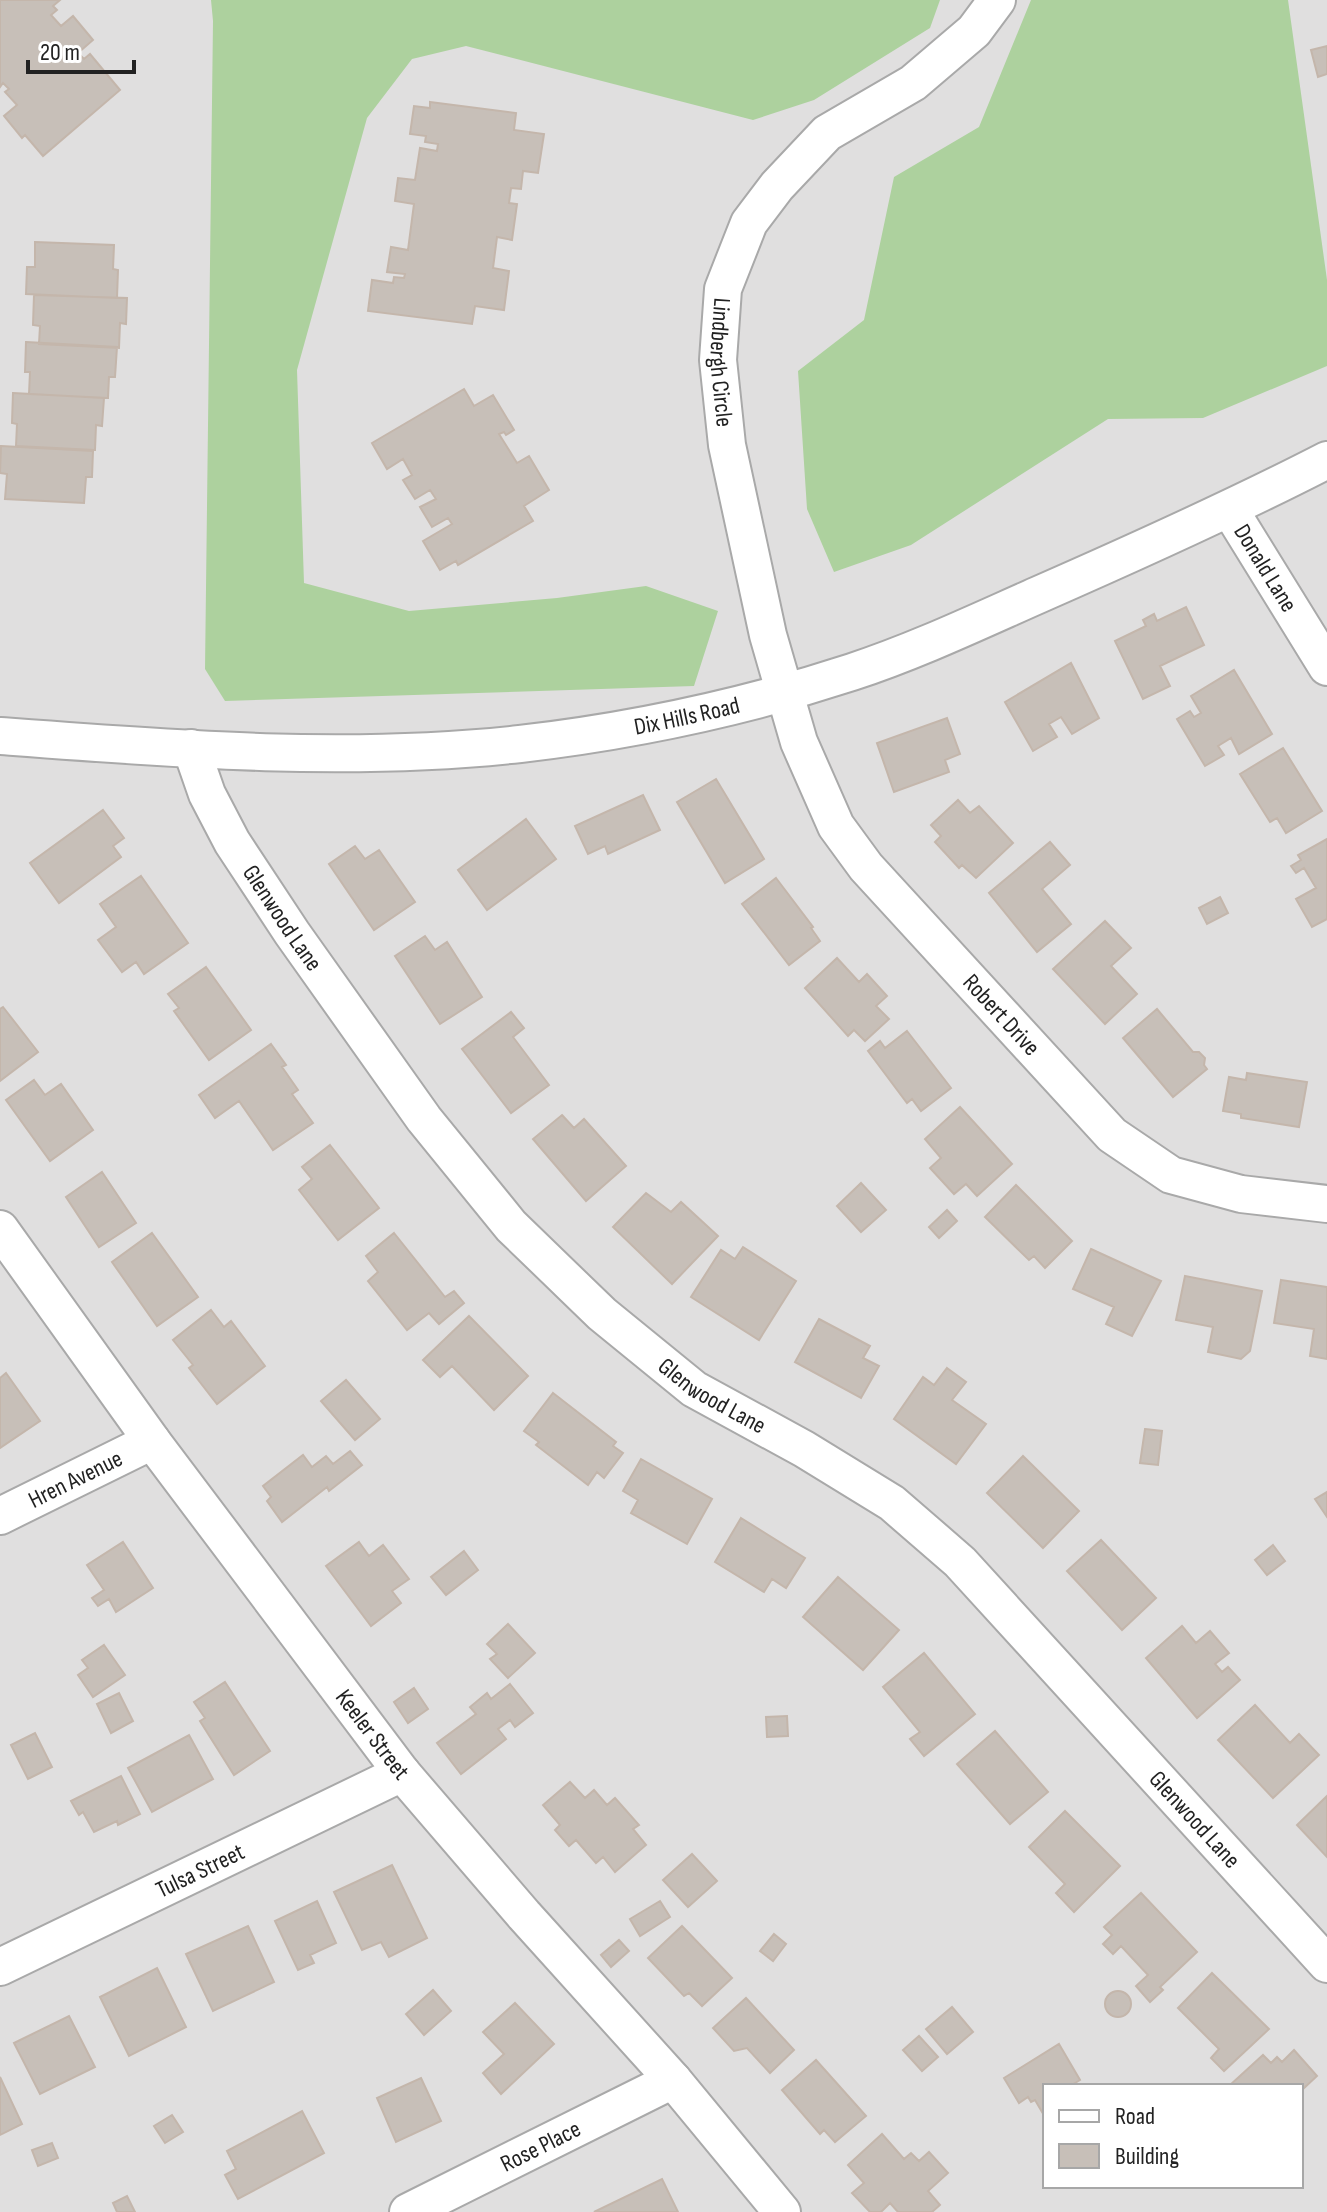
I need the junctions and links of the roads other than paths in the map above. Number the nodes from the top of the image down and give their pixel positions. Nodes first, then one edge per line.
1 (997, 0) edge
2 (1327, 460) edge
3 (1230, 510) junction
4 (1327, 667) edge
5 (786, 692) junction
6 (0, 736) edge
7 (191, 748) junction
8 (1327, 1204) edge
9 (0, 1229) edge
10 (152, 1441) junction
11 (0, 1516) edge
12 (402, 1773) junction
13 (1327, 1964) edge
14 (0, 1967) edge
15 (673, 2080) junction
16 (408, 2212) edge
17 (782, 2212) edge

1 - 5 street, Lindbergh Circle
2 - 3 street, Dix Hills Road
3 - 4 street, Donald Lane
3 - 5 street, Dix Hills Road
5 - 7 street, Dix Hills Road
5 - 8 street, Robert Drive
6 - 7 street, Dix Hills Road
7 - 13 street, Glenwood Lane
9 - 10 street, Keeler Street
10 - 11 street, Hren Avenue
10 - 12 street, Keeler Street
12 - 14 street, Tulsa Street
12 - 15 street, Keeler Street
15 - 16 street, Rose Place
15 - 17 street, Keeler Street

